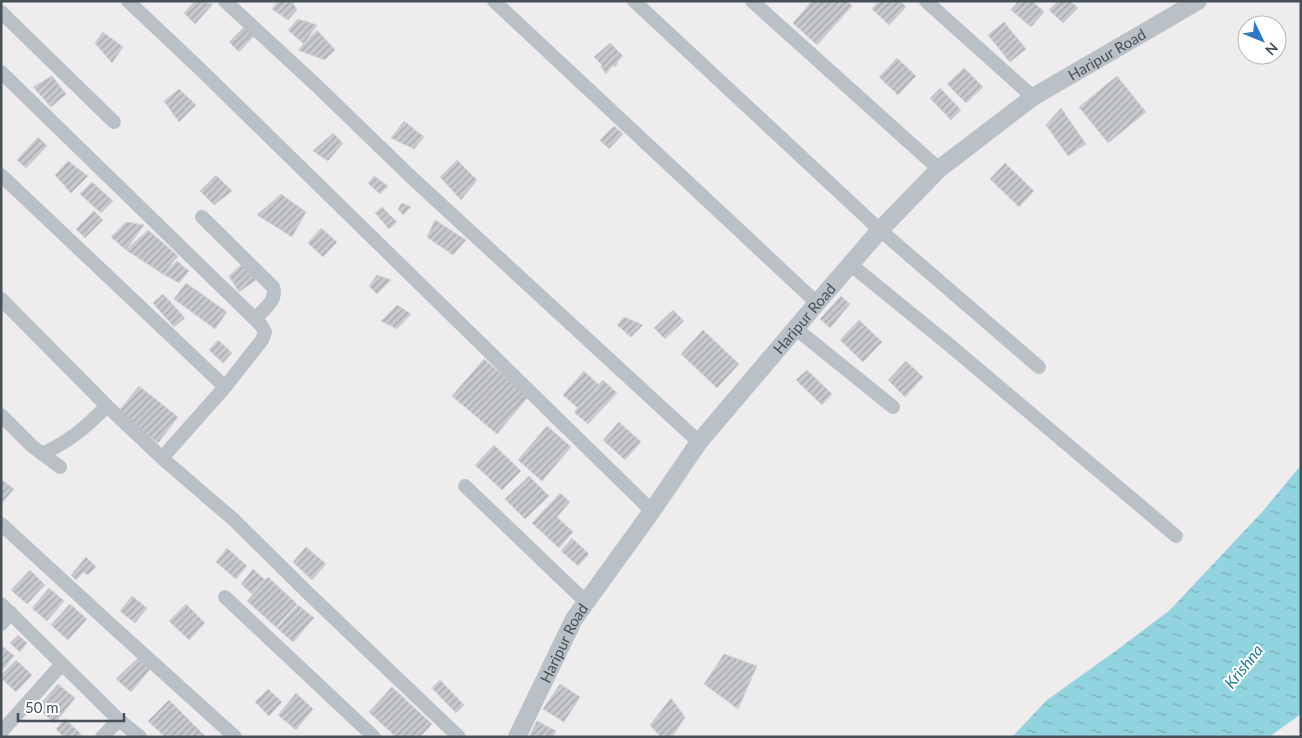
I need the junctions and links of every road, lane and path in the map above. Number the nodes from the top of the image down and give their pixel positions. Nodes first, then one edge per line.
1 (128, 1) edge
2 (225, 1) edge
3 (494, 1) edge
4 (634, 1) edge
5 (752, 1) edge
6 (926, 1) edge
7 (1198, 1) edge
8 (1, 12) edge
9 (1, 72) edge
10 (1032, 97) junction
11 (114, 122) dead end
12 (940, 170) junction
13 (1, 175) edge
14 (202, 216) dead end
15 (880, 230) junction
16 (850, 264) junction
17 (1, 299) edge
18 (817, 302) junction
19 (255, 319) junction
20 (795, 328) junction
21 (1039, 367) dead end
22 (225, 388) junction
23 (107, 406) junction
24 (893, 407) dead end
25 (1, 415) edge
26 (699, 442) junction
27 (42, 454) junction
28 (162, 458) junction
29 (60, 466) dead end
30 (465, 486) dead end
31 (652, 511) junction
32 (1, 524) edge
33 (1176, 536) dead end
34 (224, 597) dead end
35 (586, 602) junction
36 (6, 608) edge
37 (1, 624) edge
38 (62, 664) junction
39 (119, 720) junction
40 (1, 732) edge
41 (102, 737) edge
42 (140, 737) edge
43 (235, 737) edge
44 (374, 737) edge
45 (459, 737) edge
46 (517, 737) edge

1 - 31 street
2 - 26 street
3 - 18 street
4 - 15 street
5 - 12 street
6 - 10 street
7 - 10 street, Haripur Road
8 - 11 street
9 - 19 street
10 - 12 street, Haripur Road
12 - 15 street, Haripur Road
13 - 22 street
14 - 19 street
15 - 16 street, Haripur Road
15 - 21 street
16 - 18 street, Haripur Road
16 - 33 street
17 - 23 street
18 - 20 street, Haripur Road
19 - 22 street
20 - 24 street
20 - 26 street, Haripur Road
22 - 28 street
23 - 27 street
23 - 28 street
25 - 27 street
26 - 31 street, Haripur Road
27 - 29 street
28 - 45 street
30 - 35 street
31 - 35 street, Haripur Road
32 - 43 street
34 - 44 street
35 - 46 street, Haripur Road
36 - 37 street
36 - 38 street
38 - 39 street
38 - 40 street
39 - 41 street
39 - 42 street

